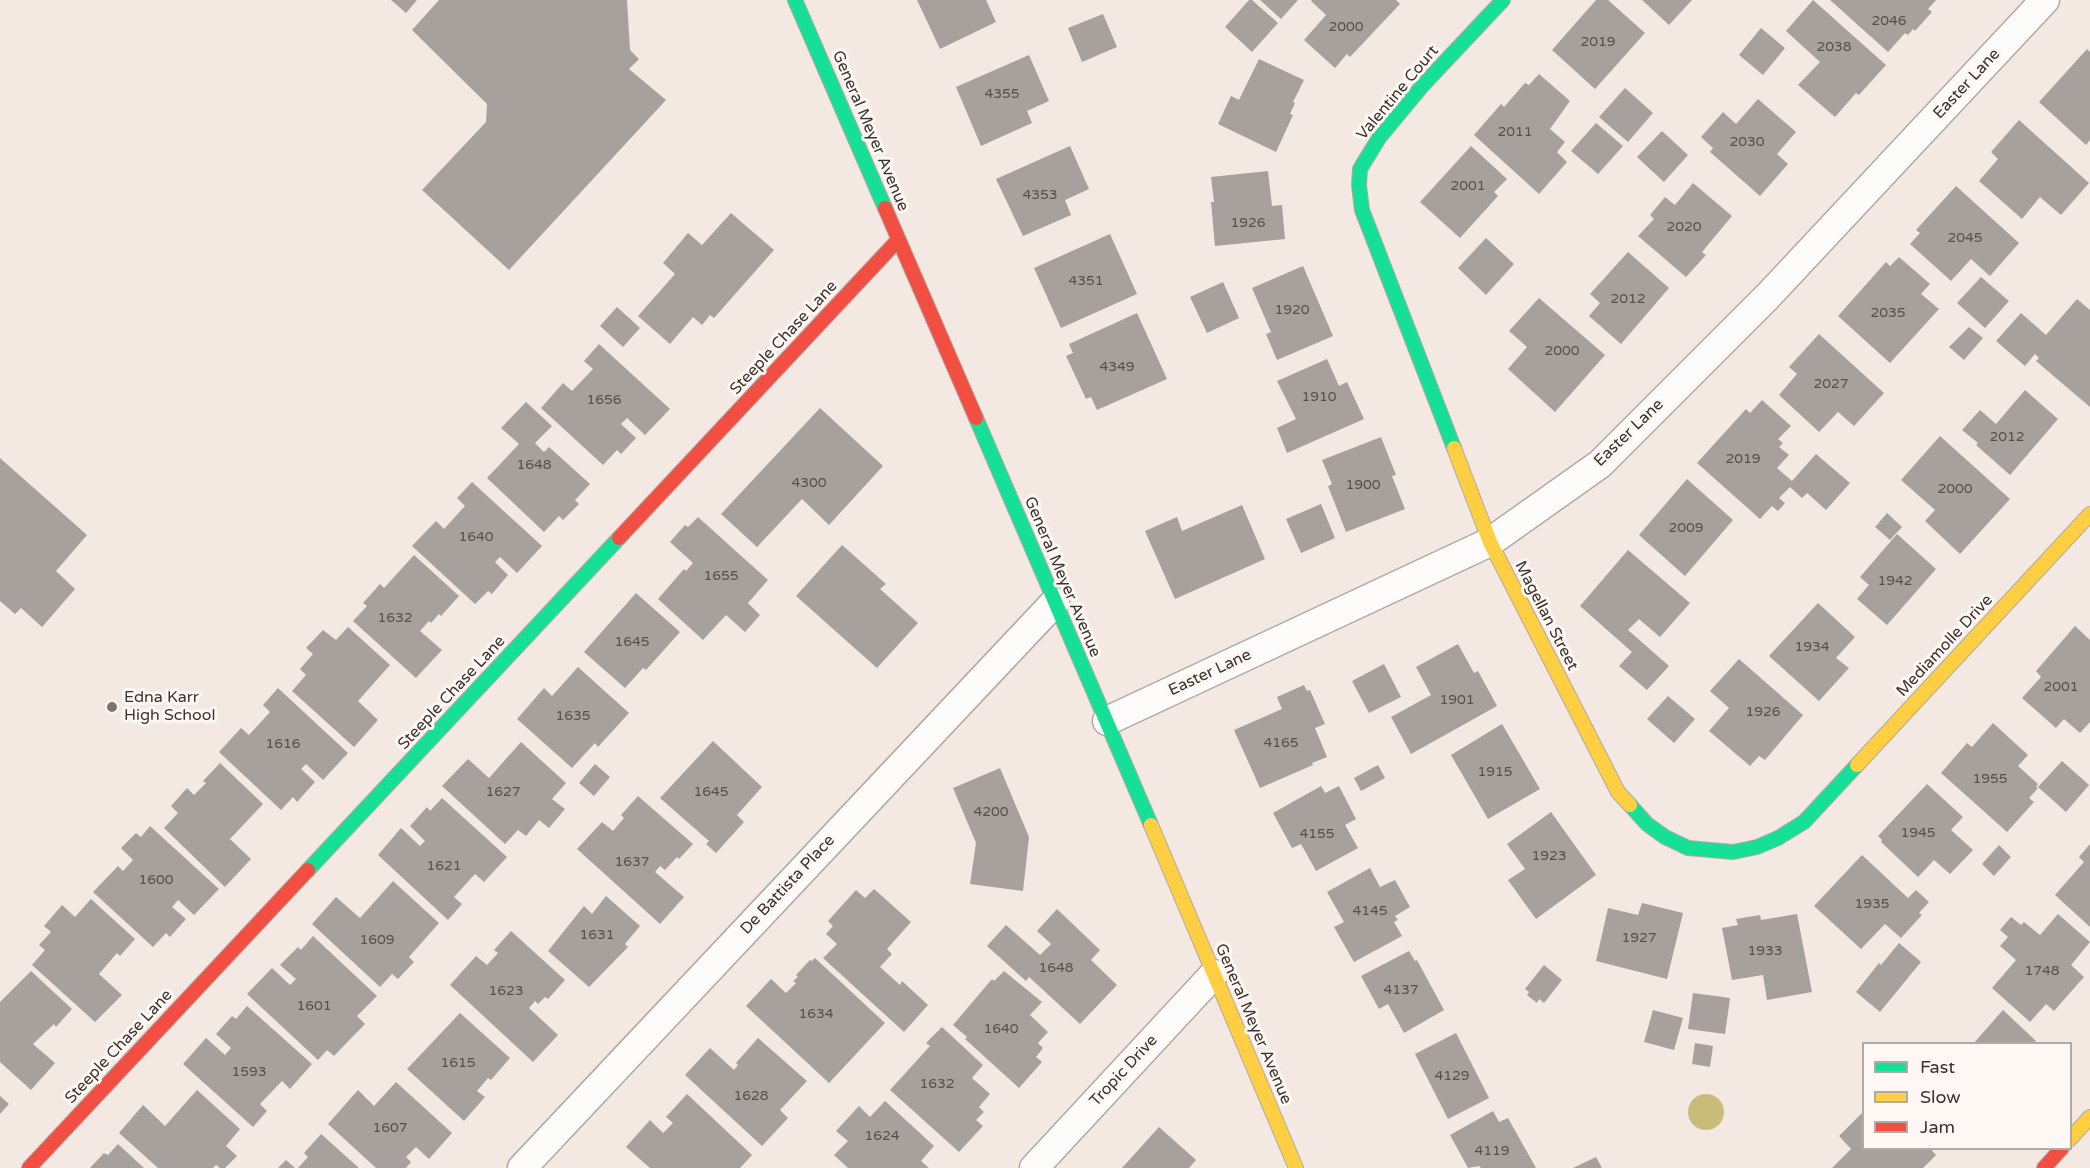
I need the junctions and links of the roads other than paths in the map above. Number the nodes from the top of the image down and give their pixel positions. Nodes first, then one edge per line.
1 (795, 0) edge
2 (1503, 0) edge
3 (2045, 0) edge
4 (1366, 223) joint
5 (898, 240) junction
6 (2090, 514) edge
7 (1490, 542) junction
8 (1055, 602) junction
9 (1107, 721) junction
10 (1825, 800) joint
11 (1214, 974) junction
12 (2090, 1117) edge
13 (2072, 1137) edge
14 (2060, 1150) edge
15 (29, 1168) edge
16 (522, 1168) edge
17 (1034, 1168) edge
18 (1296, 1168) edge
19 (2044, 1168) edge

1 - 5 street, General Meyer Avenue
2 - 4 street, Valentine Court
3 - 7 street, Easter Lane
4 - 7 street, Magellan Street
5 - 8 street, General Meyer Avenue
5 - 15 street, Steeple Chase Lane
6 - 10 street, Mediamolle Drive
7 - 9 street, Easter Lane
7 - 10 street, Magellan Street
8 - 9 street, General Meyer Avenue
8 - 16 street, De Battista Place
9 - 11 street, General Meyer Avenue
11 - 17 street, Tropic Drive
11 - 18 street, General Meyer Avenue
12 - 13 street
14 - 19 street

